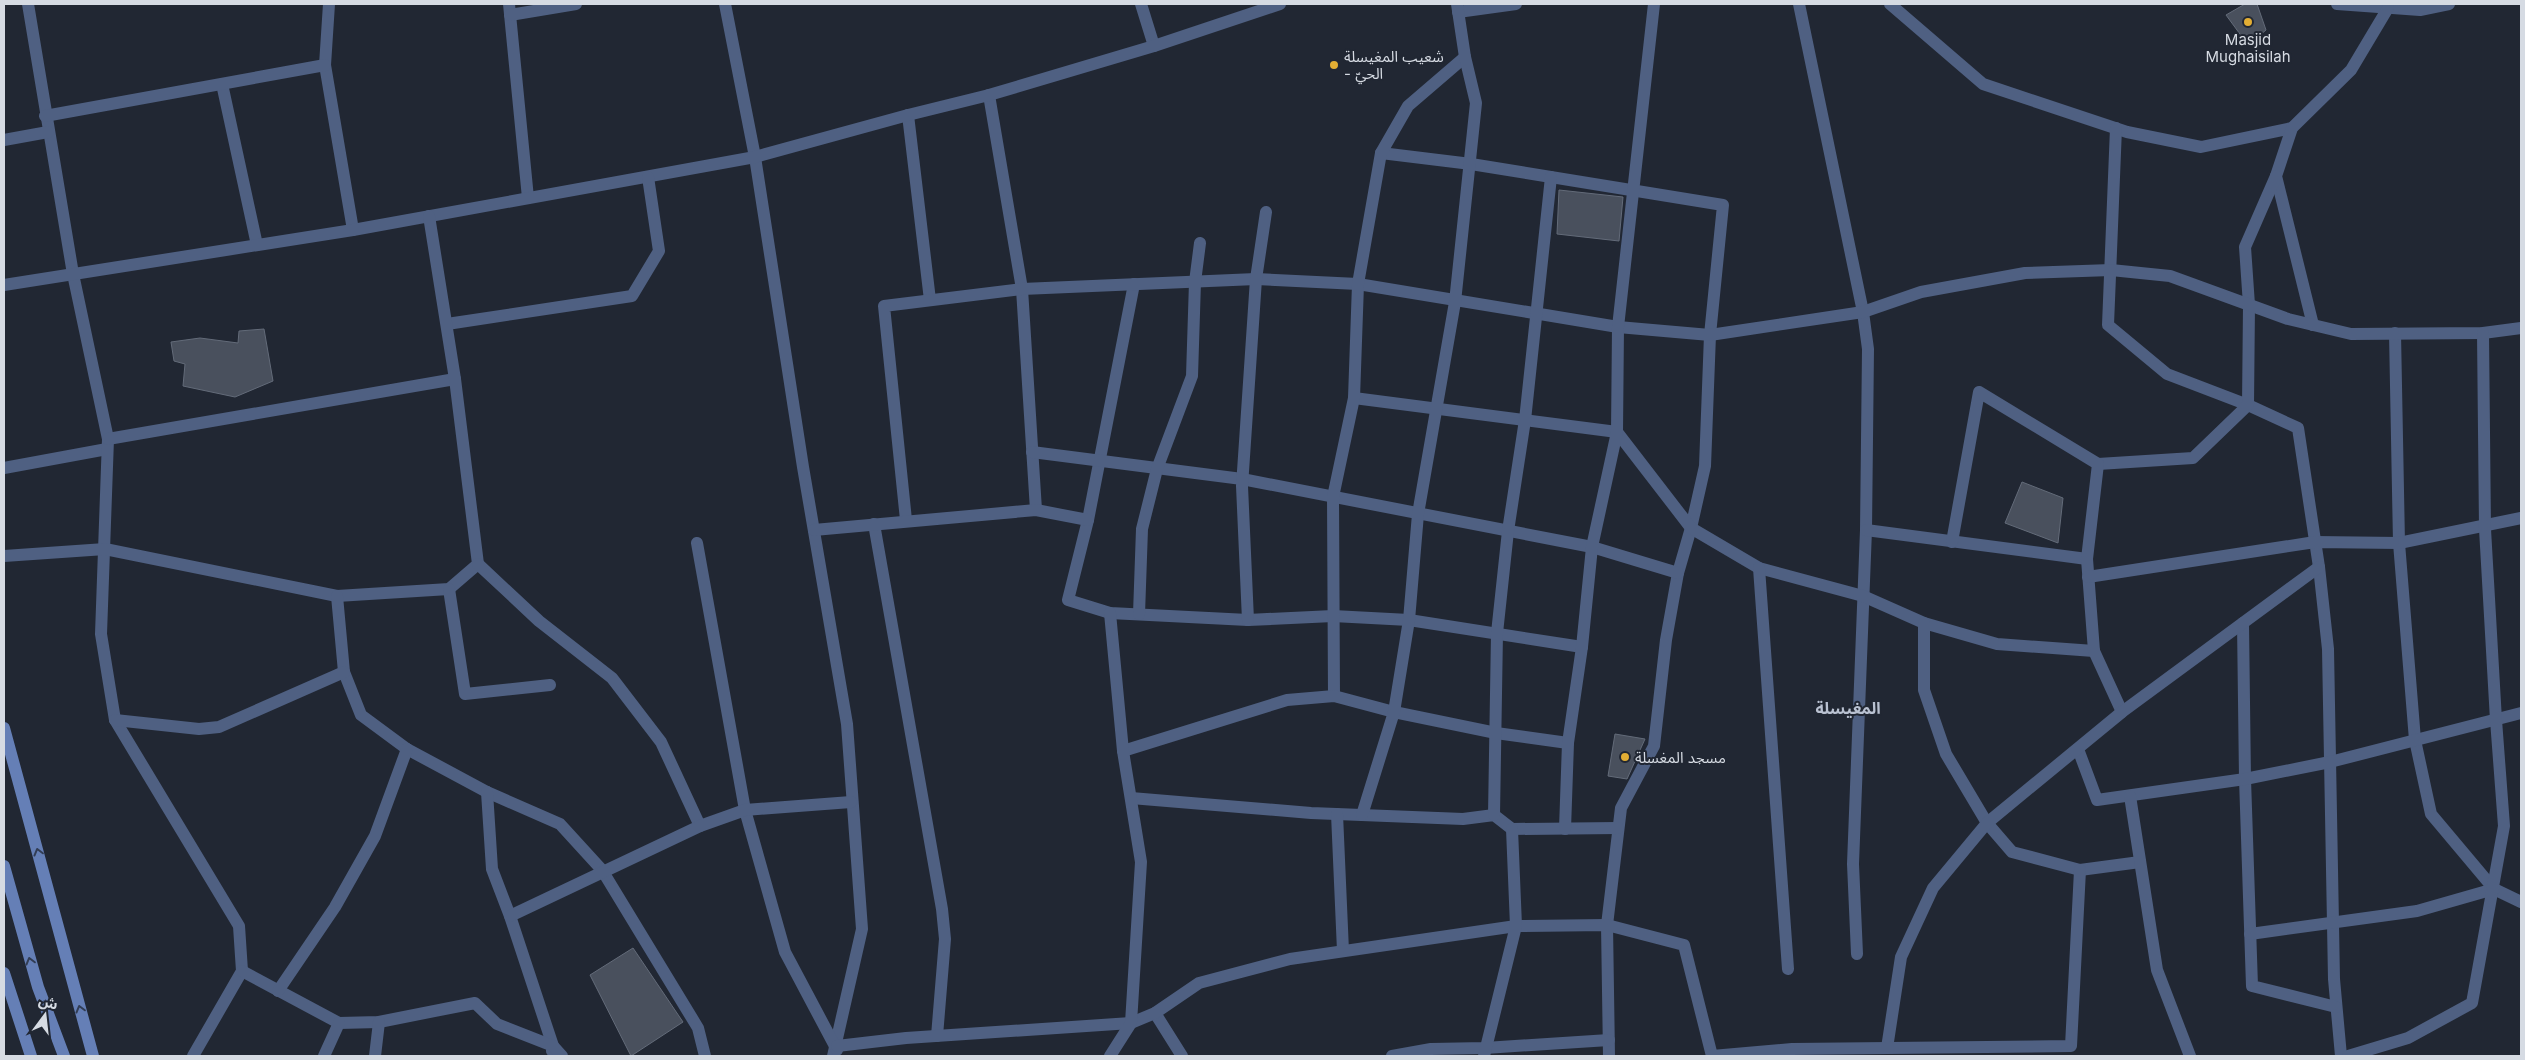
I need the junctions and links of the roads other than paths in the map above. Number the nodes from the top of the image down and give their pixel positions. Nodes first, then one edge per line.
1 (28, 4) edge
2 (329, 4) edge
3 (576, 4) edge
4 (725, 4) edge
5 (1141, 4) edge
6 (1280, 4) edge
7 (1516, 4) edge
8 (1654, 4) edge
9 (1799, 4) edge
10 (1890, 4) edge
11 (2337, 4) edge
12 (2449, 4) edge
13 (1458, 8) edge
14 (2388, 8) junction
15 (510, 10) edge
16 (1154, 46) junction
17 (1465, 56) junction
18 (325, 65) junction
19 (222, 84) junction
20 (989, 95) junction
21 (908, 115) junction
22 (45, 116) junction
23 (2116, 128) junction
24 (2292, 128) junction
25 (48, 132) junction
26 (4, 140) edge
27 (1381, 153) junction
28 (756, 157) junction
29 (1471, 164) junction
30 (2276, 176) junction
31 (648, 177) junction
32 (1551, 177) junction
33 (1633, 191) junction
34 (528, 198) junction
35 (1266, 212) dead end
36 (429, 216) junction
37 (353, 230) junction
38 (1200, 243) dead end
39 (257, 245) junction
40 (2111, 270) junction
41 (74, 274) junction
42 (1256, 279) junction
43 (1195, 282) junction
44 (1134, 284) junction
45 (1358, 284) junction
46 (4, 285) edge
47 (1022, 289) junction
48 (930, 300) junction
49 (1455, 302) junction
50 (2249, 305) junction
51 (1863, 312) junction
52 (1537, 314) junction
53 (446, 324) junction
54 (2313, 325) junction
55 (1618, 327) junction
56 (2521, 328) edge
57 (2395, 332) junction
58 (2484, 333) junction
59 (1710, 335) junction
60 (455, 379) junction
61 (1354, 398) junction
62 (2248, 405) junction
63 (1436, 408) junction
64 (1525, 420) junction
65 (1617, 432) junction
66 (108, 444) junction
67 (1032, 452) junction
68 (1101, 460) junction
69 (2098, 464) junction
70 (4, 468) edge
71 (1156, 469) junction
72 (1242, 479) junction
73 (1333, 497) junction
74 (1036, 510) junction
75 (1418, 514) junction
76 (2521, 518) edge
77 (906, 520) junction
78 (1088, 520) junction
79 (874, 524) junction
80 (2485, 526) junction
81 (1691, 528) junction
82 (814, 530) junction
83 (1866, 530) junction
84 (1508, 531) junction
85 (1952, 542) junction
86 (2315, 542) junction
87 (697, 543) dead end
88 (2399, 543) junction
89 (1592, 547) junction
90 (105, 549) junction
91 (4, 556) edge
92 (2087, 559) junction
93 (478, 564) junction
94 (2319, 567) junction
95 (1759, 568) junction
96 (1678, 573) junction
97 (2088, 577) junction
98 (449, 588) junction
99 (337, 596) junction
100 (1863, 596) junction
101 (1110, 613) junction
102 (1139, 614) junction
103 (1333, 616) junction
104 (1248, 620) junction
105 (1408, 620) junction
106 (2243, 623) junction
107 (1924, 624) junction
108 (1497, 633) junction
109 (1582, 647) junction
110 (2094, 651) junction
111 (344, 672) junction
112 (550, 685) dead end
113 (1334, 696) junction
114 (1394, 712) junction
115 (2122, 712) junction
116 (2521, 713) edge
117 (114, 720) junction
118 (2496, 720) junction
119 (4, 728) edge
120 (1496, 733) junction
121 (2415, 740) junction
122 (1568, 743) junction
123 (407, 749) junction
124 (2078, 749) junction
125 (1123, 751) junction
126 (2330, 762) junction
127 (2245, 779) junction
128 (487, 792) junction
129 (2130, 796) junction
130 (1131, 798) junction
131 (851, 802) junction
132 (745, 810) junction
133 (1337, 814) junction
134 (1362, 814) junction
135 (1494, 815) junction
136 (1987, 823) junction
137 (700, 826) junction
138 (1618, 828) junction
139 (1512, 829) junction
140 (1565, 830) junction
141 (2140, 862) junction
142 (4, 866) edge
143 (602, 870) junction
144 (2080, 870) junction
145 (2494, 889) junction
146 (2521, 902) edge
147 (510, 916) junction
148 (2333, 924) junction
149 (1516, 926) junction
150 (1608, 926) junction
151 (2250, 934) junction
152 (1343, 951) junction
153 (1857, 954) dead end
154 (1788, 969) dead end
155 (242, 971) junction
156 (4, 973) edge
157 (278, 991) junction
158 (2336, 1007) junction
159 (1155, 1013) junction
160 (379, 1022) junction
161 (339, 1023) junction
162 (1131, 1023) junction
163 (937, 1036) junction
164 (1609, 1040) junction
165 (1887, 1048) junction
166 (552, 1051) edge
167 (1943, 1051) edge
168 (2021, 1051) edge
169 (1485, 1052) edge
170 (836, 1053) edge
171 (32, 1056) edge
172 (64, 1056) edge
173 (93, 1056) edge
174 (193, 1056) edge
175 (324, 1056) edge
176 (375, 1056) edge
177 (562, 1056) edge
178 (705, 1056) edge
179 (1110, 1056) edge
180 (1182, 1056) edge
181 (1392, 1056) edge
182 (1610, 1056) edge
183 (1712, 1056) edge
184 (2190, 1056) edge
185 (2341, 1056) edge
186 (2348, 1056) edge

1 - 22 street
2 - 18 street
3 - 15 street
4 - 28 street
5 - 16 street
6 - 16 street
7 - 13 street
8 - 33 street
9 - 51 street
10 - 23 street
11 - 14 street
12 - 14 street
13 - 17 street
14 - 24 street
15 - 34 street
16 - 20 street
17 - 27 street
17 - 29 street
18 - 19 street
18 - 37 street
19 - 22 street
19 - 39 street
20 - 21 street
20 - 47 street
21 - 28 street
21 - 48 street
22 - 25 street
23 - 24 street
23 - 40 street
24 - 30 street
25 - 26 street
25 - 41 street
27 - 29 street
27 - 45 street
28 - 31 street
28 - 82 street
29 - 32 street
29 - 49 street
30 - 50 street
30 - 54 street
31 - 34 street
31 - 53 street
32 - 33 street
32 - 52 street
33 - 55 street
33 - 59 street
34 - 36 street
35 - 42 street
36 - 37 street
36 - 53 street
37 - 39 street
38 - 43 street
39 - 41 street
40 - 50 street
40 - 51 street
40 - 62 street
41 - 46 street
41 - 66 street
42 - 43 street
42 - 45 street
42 - 72 street
43 - 44 street
43 - 71 street
44 - 47 street
44 - 68 street
45 - 49 street
45 - 61 street
47 - 48 street
47 - 67 street
48 - 77 street
49 - 52 street
49 - 63 street
50 - 54 street
50 - 62 street
51 - 59 street
51 - 83 street
52 - 55 street
52 - 64 street
53 - 60 street
54 - 57 street
55 - 59 street
55 - 65 street
56 - 58 street
57 - 58 street
57 - 88 street
58 - 80 street
59 - 81 street
60 - 66 street
60 - 93 street
61 - 63 street
61 - 73 street
62 - 69 street
62 - 86 street
63 - 64 street
63 - 75 street
64 - 65 street
64 - 84 street
65 - 81 street
65 - 89 street
66 - 70 street
66 - 90 street
67 - 68 street
67 - 74 street
68 - 71 street
68 - 78 street
69 - 85 street
69 - 92 street
71 - 72 street
71 - 102 street
72 - 73 street
72 - 104 street
73 - 75 street
73 - 103 street
74 - 77 street
74 - 78 street
75 - 84 street
75 - 105 street
76 - 80 street
77 - 79 street
78 - 101 street
79 - 82 street
79 - 163 street
80 - 88 street
80 - 118 street
81 - 95 street
81 - 96 street
82 - 131 street
83 - 85 street
83 - 100 street
84 - 89 street
84 - 108 street
85 - 92 street
86 - 88 street
86 - 94 street
86 - 97 street
87 - 132 street
88 - 121 street
89 - 96 street
89 - 109 street
90 - 91 street
90 - 99 street
90 - 117 street
92 - 97 street
93 - 98 street
93 - 137 street
94 - 106 street
94 - 126 street
95 - 100 street
95 - 154 street
96 - 138 street
97 - 110 street
98 - 99 street
98 - 112 street
99 - 111 street
100 - 107 street
100 - 153 street
101 - 102 street
101 - 125 street
102 - 104 street
103 - 104 street
103 - 105 street
103 - 113 street
105 - 108 street
105 - 114 street
106 - 115 street
106 - 127 street
107 - 110 street
107 - 136 street
108 - 109 street
108 - 120 street
109 - 122 street
110 - 115 street
111 - 117 street
111 - 123 street
113 - 114 street
113 - 125 street
114 - 120 street
114 - 134 street
115 - 124 street
116 - 118 street
117 - 155 street
118 - 121 street
118 - 145 street
173 -> 119 main road
120 - 122 street
120 - 135 street
121 - 126 street
121 - 145 street
122 - 140 street
123 - 128 street
123 - 157 street
124 - 129 street
124 - 136 street
125 - 130 street
126 - 127 street
126 - 148 street
127 - 129 street
127 - 151 street
128 - 143 street
128 - 147 street
129 - 141 street
130 - 133 street
130 - 162 street
131 - 132 street
131 - 170 street
132 - 137 street
132 - 170 street
133 - 134 street
133 - 152 street
134 - 135 street
135 - 139 street
136 - 144 street
136 - 165 street
137 - 143 street
138 - 140 street
138 - 150 street
139 - 140 street
139 - 149 street
141 - 144 street
141 - 184 street
172 -> 142 main road
143 - 147 street
143 - 178 street
144 - 168 street
145 - 146 street
145 - 148 street
145 - 186 street
147 - 166 street
148 - 151 street
148 - 158 street
149 - 150 street
149 - 152 street
149 - 169 street
150 - 164 street
150 - 183 street
151 - 158 street
152 - 159 street
155 - 157 street
155 - 174 street
156 - 171 main road
157 - 161 street
158 - 185 street
159 - 162 street
159 - 180 street
160 - 161 street
160 - 166 street
160 - 176 street
161 - 175 street
162 - 163 street
162 - 179 street
163 - 170 street
164 - 169 street
164 - 182 street
165 - 167 street
165 - 183 street
166 - 177 street
167 - 168 street
169 - 181 street

